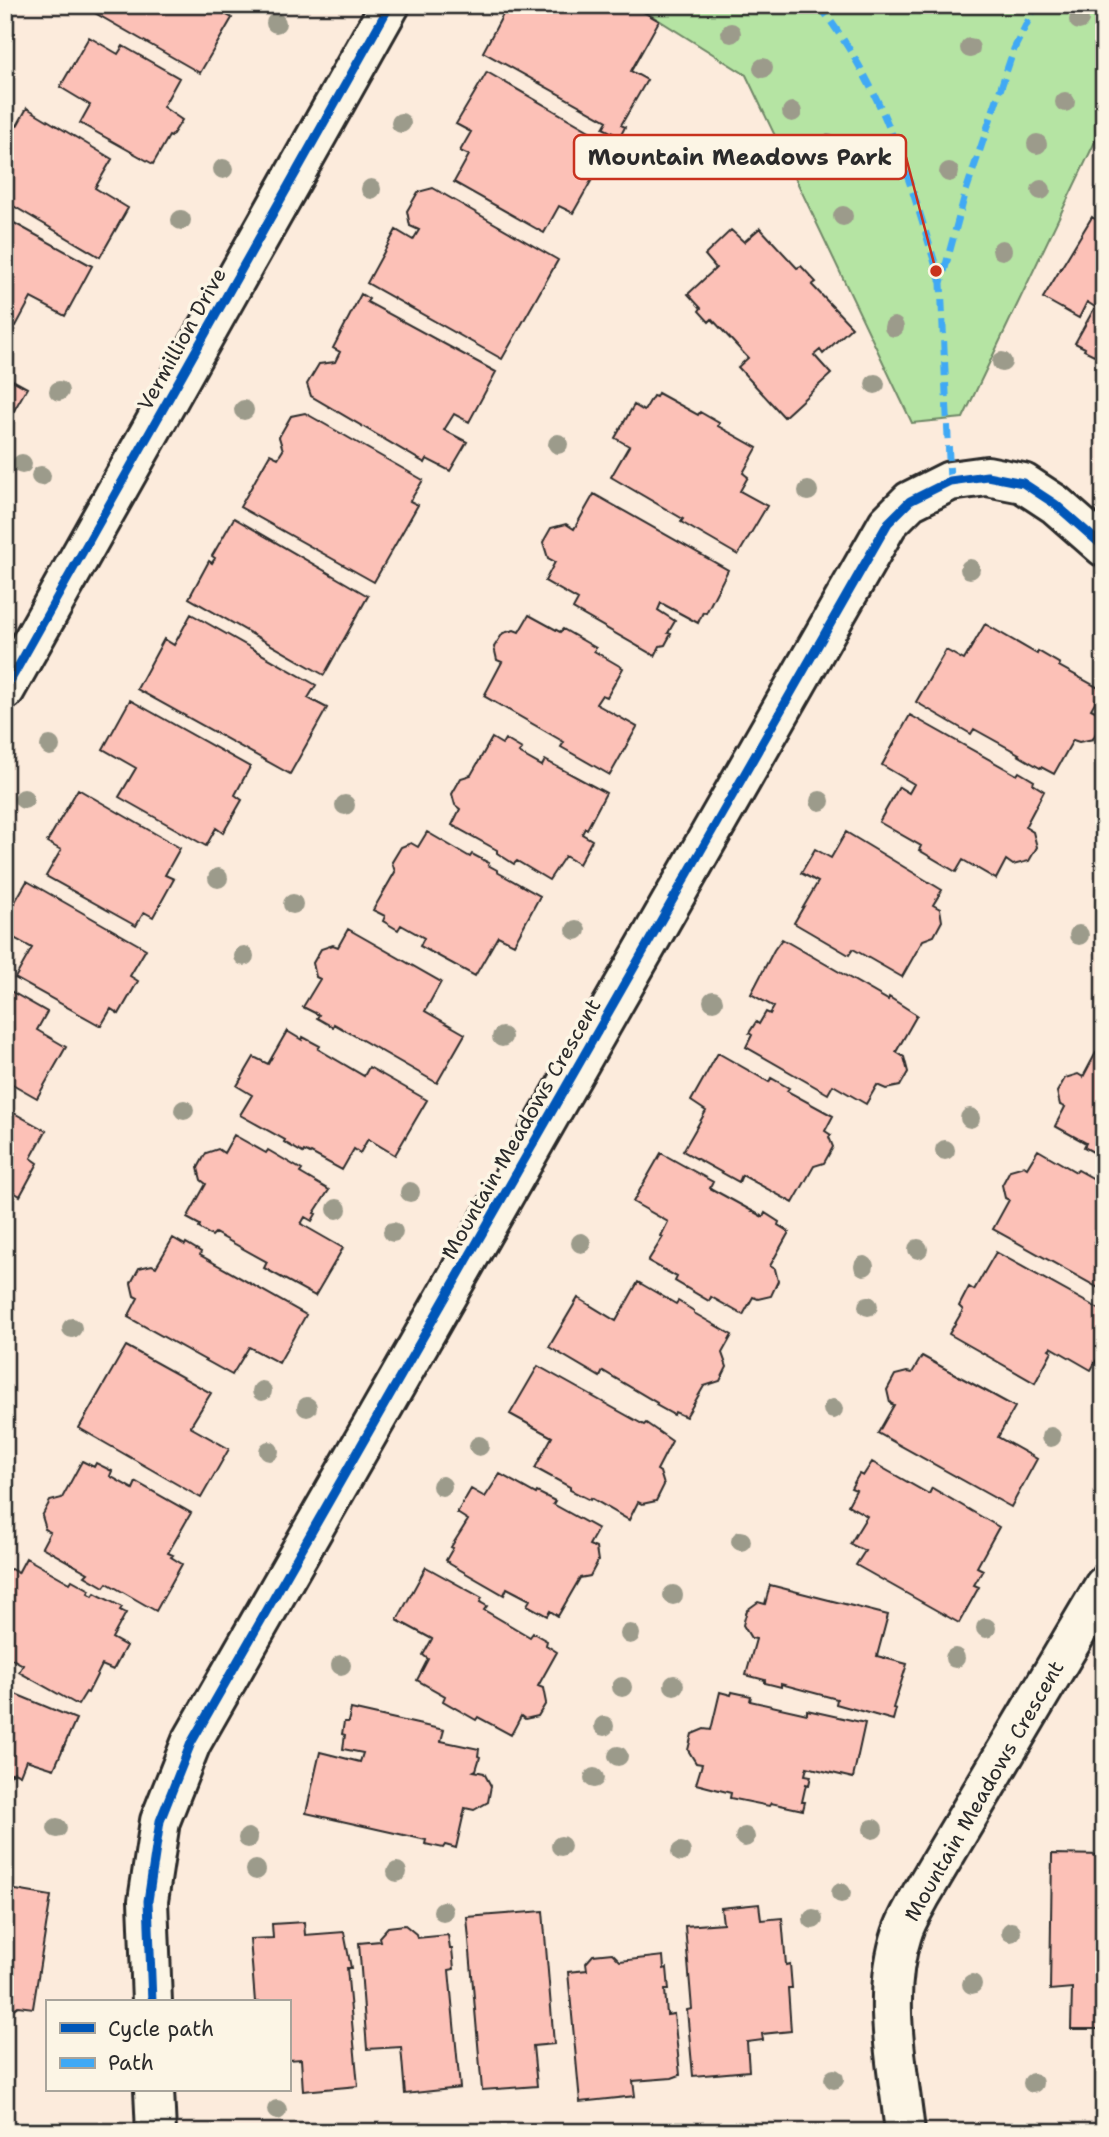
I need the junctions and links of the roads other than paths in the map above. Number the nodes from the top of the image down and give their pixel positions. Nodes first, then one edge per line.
1 (390, 5) edge
2 (1104, 548) edge
3 (5, 690) edge
4 (1104, 1586) edge
5 (152, 2000) edge
6 (155, 2092) edge
7 (156, 2132) edge
8 (905, 2132) edge

1 - 3 street, Vermillion Drive
2 - 5 street, Mountain Meadows Crescent
4 - 8 street, Mountain Meadows Crescent
6 - 7 street

